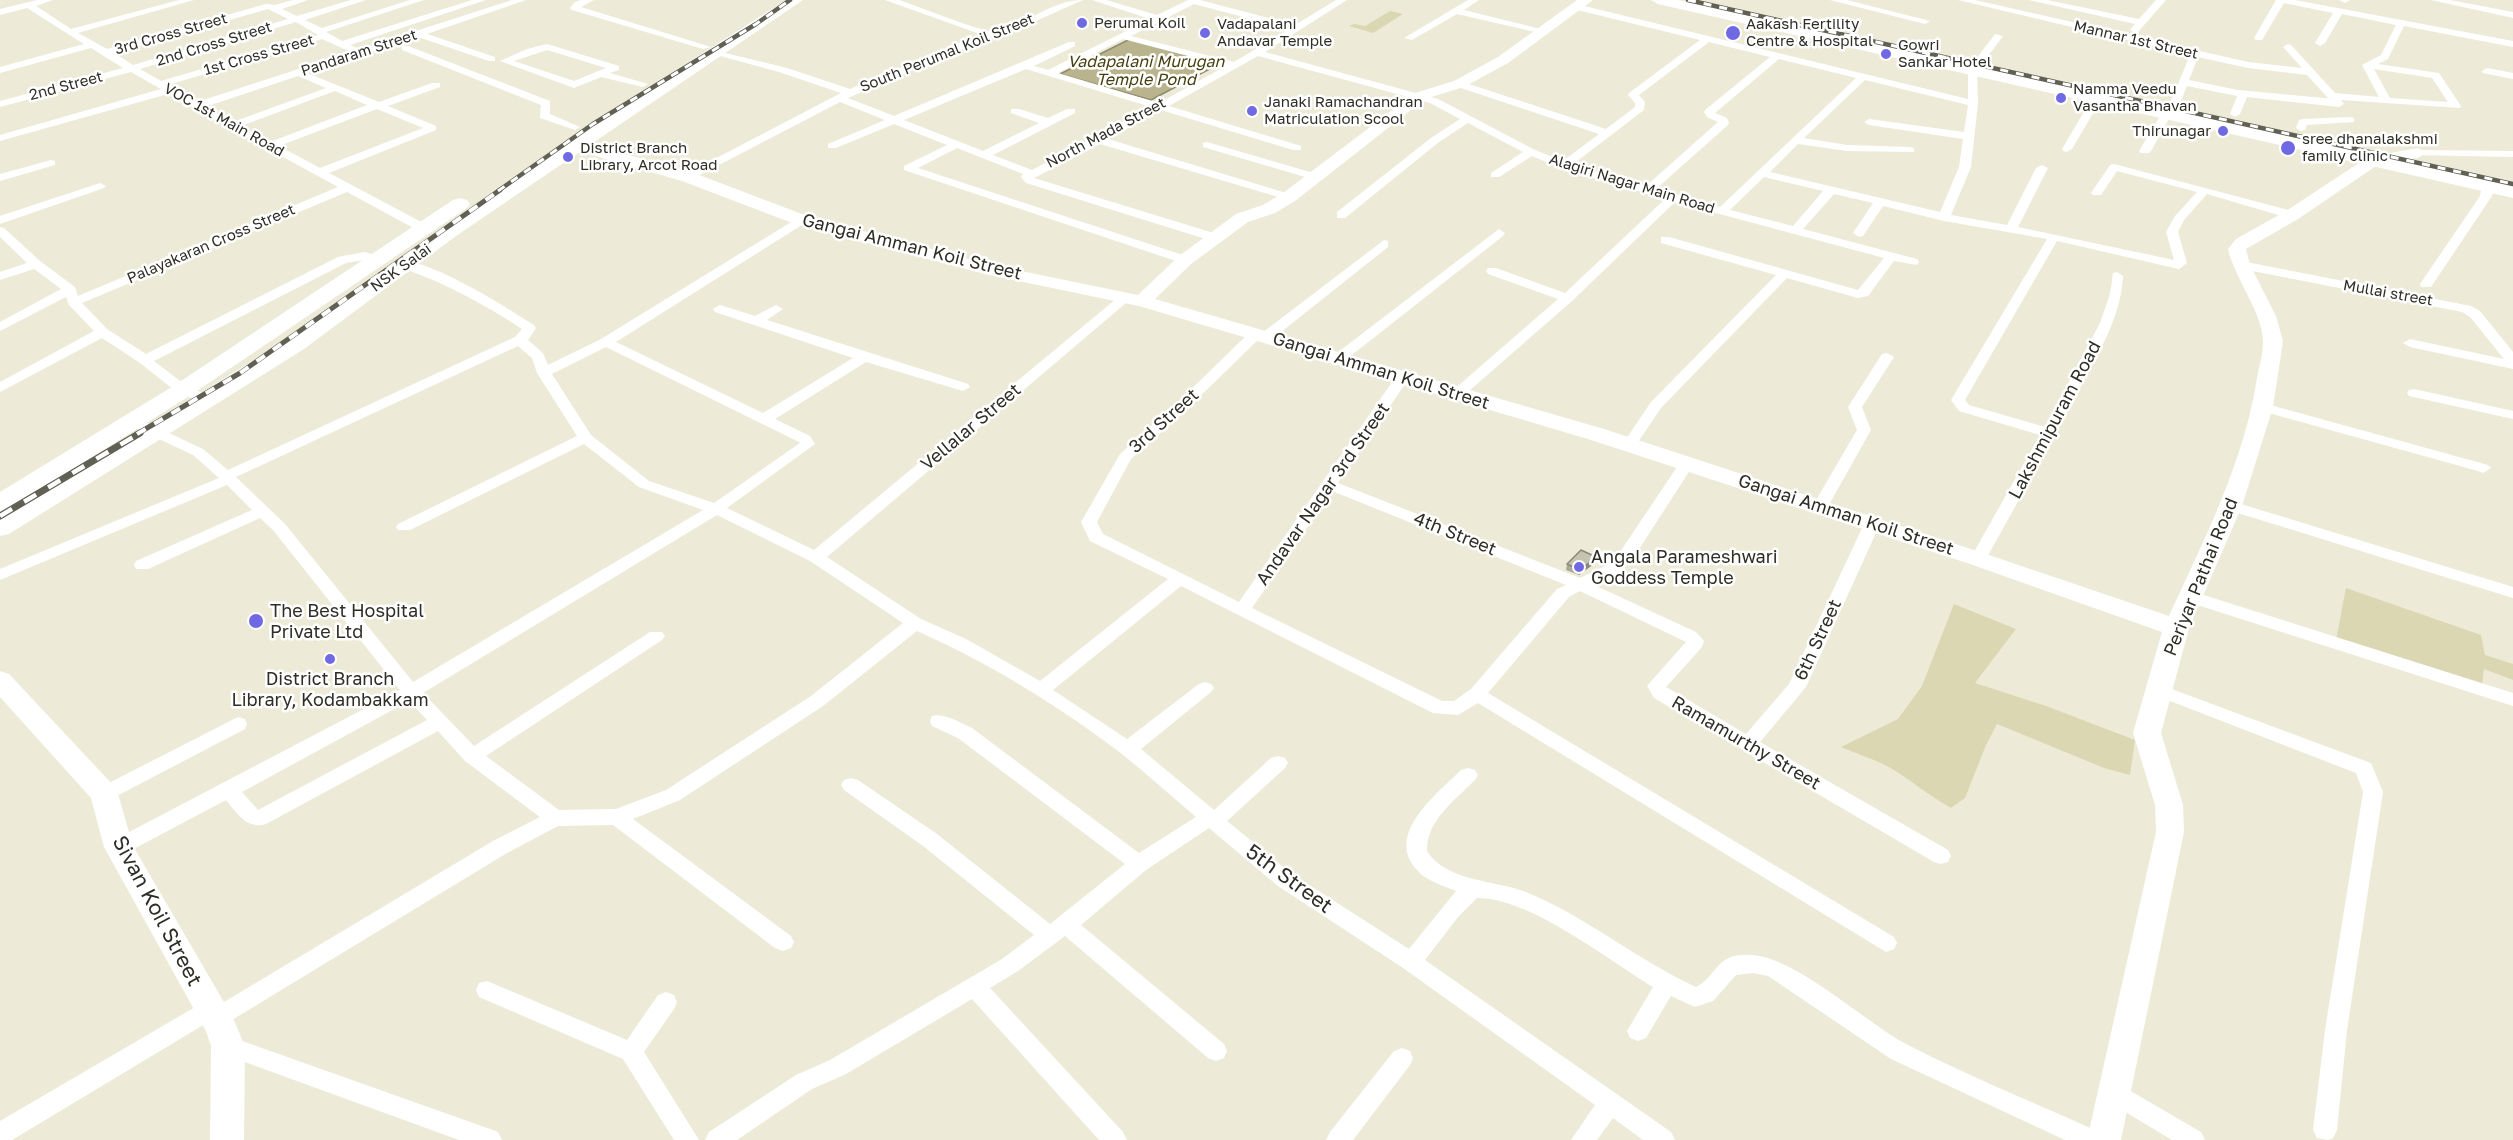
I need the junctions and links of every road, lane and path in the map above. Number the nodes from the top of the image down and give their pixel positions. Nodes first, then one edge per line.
1 (48, 0) edge
2 (189, 0) edge
3 (303, 0) edge
4 (361, 0) edge
5 (418, 0) edge
6 (481, 0) edge
7 (521, 0) edge
8 (589, 0) edge
9 (779, 0) edge
10 (796, 0) edge
11 (890, 0) edge
12 (1078, 0) edge
13 (1097, 0) edge
14 (1342, 0) edge
15 (1474, 0) edge
16 (1658, 0) edge
17 (1724, 0) edge
18 (1835, 0) edge
19 (1964, 0) edge
20 (2034, 0) edge
21 (2102, 0) edge
22 (2161, 0) edge
23 (2281, 0) edge
24 (2436, 0) edge
25 (1193, 1) edge
26 (1581, 4) edge
27 (29, 5) junction
28 (271, 7) junction
29 (1456, 11) junction
30 (2339, 11) junction
31 (0, 12) edge
32 (2089, 12) junction
33 (2513, 15) edge
34 (1156, 18) junction
35 (296, 20) junction
36 (1925, 21) dead end
37 (2401, 23) junction
38 (1296, 28) junction
39 (1544, 31) junction
40 (70, 32) junction
41 (322, 34) junction
42 (419, 34) junction
43 (989, 34) junction
44 (1121, 36) junction
45 (1998, 36) dead end
46 (2259, 38) dead end
47 (1409, 39) dead end
48 (1706, 40) junction
49 (1908, 41) junction
50 (342, 44) junction
51 (1072, 44) dead end
52 (2320, 44) dead end
53 (2513, 44) edge
54 (92, 45) junction
55 (2288, 47) dead end
56 (405, 48) dead end
57 (711, 50) junction
58 (108, 52) junction
59 (361, 53) junction
60 (1257, 53) junction
61 (1896, 53) junction
62 (2195, 53) junction
63 (1776, 57) junction
64 (492, 59) dead end
65 (1977, 64) junction
66 (1235, 65) junction
67 (2367, 65) junction
68 (1025, 66) junction
69 (133, 68) junction
70 (0, 70) edge
71 (2487, 71) dead end
72 (2310, 72) junction
73 (299, 73) junction
74 (1049, 73) junction
75 (600, 74) junction
76 (1863, 76) junction
77 (2513, 76) edge
78 (417, 81) dead end
79 (2183, 82) junction
80 (643, 84) junction
81 (1459, 84) junction
82 (436, 85) dead end
83 (165, 87) junction
84 (337, 87) junction
85 (2243, 93) junction
86 (845, 96) junction
87 (1420, 96) junction
88 (2332, 96) junction
89 (2097, 98) junction
90 (366, 100) junction
91 (2387, 101) junction
92 (1972, 103) junction
93 (0, 104) edge
94 (378, 105) junction
95 (196, 106) junction
96 (1158, 106) junction
97 (2171, 107) junction
98 (1015, 111) dead end
99 (1071, 111) dead end
100 (2235, 114) junction
101 (592, 115) junction
102 (615, 119) junction
103 (894, 119) junction
104 (1468, 120) junction
105 (2350, 120) dead end
106 (1048, 122) junction
107 (1869, 122) dead end
108 (234, 125) junction
109 (2301, 128) junction
110 (1608, 133) junction
111 (576, 136) junction
112 (1968, 136) junction
113 (0, 138) edge
114 (1099, 140) junction
115 (1794, 140) junction
116 (271, 145) junction
117 (955, 145) junction
118 (1207, 145) dead end
119 (832, 146) dead end
120 (1297, 148) dead end
121 (2067, 149) dead end
122 (1910, 150) dead end
123 (2145, 151) dead end
124 (1531, 152) junction
125 (2418, 153) junction
126 (2513, 154) edge
127 (983, 155) junction
128 (2374, 160) junction
129 (51, 163) dead end
130 (1564, 166) junction
131 (2042, 168) dead end
132 (321, 172) junction
133 (1761, 173) junction
134 (2513, 174) edge
135 (1029, 175) junction
136 (1496, 175) dead end
137 (688, 177) junction
138 (1316, 177) junction
139 (0, 178) edge
140 (100, 186) dead end
141 (2488, 186) junction
142 (348, 187) junction
143 (1831, 190) junction
144 (2205, 190) junction
145 (1647, 191) junction
146 (2513, 192) edge
147 (2097, 193) dead end
148 (1289, 197) junction
149 (1673, 198) junction
150 (1880, 201) junction
151 (1722, 211) junction
152 (1341, 215) dead end
153 (2292, 215) junction
154 (1944, 217) junction
155 (0, 220) edge
156 (801, 220) junction
157 (423, 228) junction
158 (2011, 229) junction
159 (0, 231) edge
160 (1795, 231) junction
161 (1499, 233) dead end
162 (1859, 233) dead end
163 (2054, 237) junction
164 (1216, 238) junction
165 (1665, 240) dead end
166 (1384, 244) dead end
167 (6, 246) edge
168 (1891, 257) junction
169 (379, 260) junction
170 (1185, 261) junction
171 (1913, 262) dead end
172 (36, 264) junction
173 (406, 265) junction
174 (2241, 266) junction
175 (1492, 272) dead end
176 (1784, 274) junction
177 (0, 276) edge
178 (2117, 276) dead end
179 (2426, 284) dead end
180 (72, 296) junction
181 (1567, 298) junction
182 (1135, 299) junction
183 (720, 309) dead end
184 (776, 309) dead end
185 (757, 321) junction
186 (0, 327) edge
187 (102, 332) junction
188 (1261, 335) junction
189 (520, 340) junction
190 (606, 342) junction
191 (2410, 343) dead end
192 (864, 357) junction
193 (1887, 357) dead end
194 (1338, 359) junction
195 (145, 360) junction
196 (2513, 363) edge
197 (544, 373) junction
198 (1402, 378) junction
199 (963, 387) dead end
200 (0, 388) edge
201 (183, 390) junction
202 (2414, 393) dead end
203 (1456, 394) junction
204 (208, 400) junction
205 (2263, 406) junction
206 (2513, 415) edge
207 (764, 419) junction
208 (132, 421) junction
209 (158, 432) junction
210 (2049, 433) junction
211 (585, 438) junction
212 (1629, 445) junction
213 (63, 464) junction
214 (1686, 464) junction
215 (2483, 468) dead end
216 (95, 470) junction
217 (228, 478) junction
218 (1330, 485) junction
219 (25, 487) junction
220 (55, 495) junction
221 (0, 503) edge
222 (2231, 506) junction
223 (1820, 507) junction
224 (716, 509) junction
225 (262, 511) junction
226 (1872, 524) junction
227 (404, 527) dead end
228 (0, 528) edge
229 (816, 557) junction
230 (1977, 559) junction
231 (142, 565) dead end
232 (0, 575) edge
233 (1179, 579) junction
234 (1579, 584) junction
235 (2513, 593) edge
236 (2191, 597) junction
237 (1243, 609) junction
238 (915, 623) junction
239 (2176, 628) junction
240 (656, 636) dead end
241 (0, 680) edge
242 (1205, 688) dead end
243 (1041, 690) junction
244 (2158, 690) junction
245 (411, 692) junction
246 (1477, 694) junction
247 (2513, 700) edge
248 (440, 722) junction
249 (939, 722) dead end
250 (238, 724) dead end
251 (1747, 745) junction
252 (1128, 749) junction
253 (472, 756) junction
254 (1278, 763) dead end
255 (1468, 775) dead end
256 (851, 785) dead end
257 (232, 788) junction
258 (104, 794) junction
259 (618, 817) junction
260 (555, 818) junction
261 (1211, 820) junction
262 (120, 847) junction
263 (1941, 856) dead end
264 (1139, 864) junction
265 (1473, 890) junction
266 (1057, 930) junction
267 (783, 942) dead end
268 (1886, 943) dead end
269 (1411, 962) junction
270 (1667, 984) junction
271 (975, 987) junction
272 (487, 990) dead end
273 (666, 1002) dead end
274 (218, 1025) junction
275 (1638, 1031) dead end
276 (1216, 1051) dead end
277 (631, 1052) junction
278 (1402, 1058) dead end
279 (2115, 1093) junction
280 (1611, 1102) junction
281 (2325, 1130) dead end
282 (0, 1134) edge
283 (227, 1140) edge
284 (490, 1140) edge
285 (687, 1140) edge
286 (717, 1140) edge
287 (1116, 1140) edge
288 (1338, 1140) edge
289 (1583, 1140) edge
290 (1663, 1140) edge
291 (2091, 1140) edge
292 (2104, 1140) edge
293 (2193, 1140) edge

1 - 27 street
2 - 40 street
3 - 28 street
4 - 35 street, 2nd Cross Street
5 - 41 street, 1st Cross Street
6 - 50 street
7 - 42 street, Pandaram Street
8 - 57 street
9 - 57 main road
10 - 57 main road, NSK Salai
11 - 43 street
12 - 43 street, South Perumal Koil Street
13 - 34 street
14 - 38 street, North Mada Street
15 - 29 street
16 - 61 main road
17 - 49 main road
18 - 36 street
19 - 62 street, Mannar 1st Street
20 - 32 street
21 - 32 street
22 - 32 street
23 - 30 street
23 - 46 street
24 - 33 street
25 - 34 street
25 - 38 street
26 - 39 street
26 - 48 street
27 - 31 street
27 - 40 street, VOC 1st Main Road
28 - 35 street
28 - 58 street, 3rd Cross Street
29 - 39 street
29 - 47 street
30 - 37 street
30 - 52 street
34 - 44 street
35 - 41 street
35 - 69 street, 2nd Cross Street
37 - 53 street
37 - 67 street
38 - 60 street, North Mada Street
39 - 81 street
40 - 54 street, VOC 1st Main Road
41 - 50 street
41 - 83 street, 1st Cross Street
42 - 59 street, Pandaram Street
42 - 64 street
43 - 86 street, South Perumal Koil Street
44 - 66 street
44 - 74 street
45 - 65 street
48 - 63 street
48 - 110 street
49 - 61 main road
49 - 65 main road
50 - 59 street
51 - 68 street
54 - 58 street, VOC 1st Main Road
54 - 70 street
55 - 72 street
56 - 111 street
57 - 80 main road
57 - 86 street
57 - 102 main road, NSK Salai
58 - 69 street, VOC 1st Main Road
59 - 73 street, Pandaram Street
60 - 66 street, North Mada Street
60 - 87 street, Alagiri Nagar Main Road
61 - 65 main road
62 - 72 street, Mannar 1st Street
62 - 79 street
63 - 76 street
63 - 145 street
65 - 89 main road
65 - 92 street
65 - 97 main road
66 - 96 street, North Mada Street
67 - 91 street
67 - 91 street
68 - 74 street
68 - 103 street
69 - 83 street, VOC 1st Main Road
69 - 93 street, 2nd Street
71 - 77 street
72 - 88 street
73 - 84 street
73 - 95 street, Pandaram Street
74 - 96 street
75 - 75 street
75 - 80 street
76 - 92 street
76 - 115 street
78 - 90 street
79 - 85 street
79 - 97 street
80 - 101 main road
81 - 87 street
81 - 110 street
82 - 94 street
83 - 95 street, VOC 1st Main Road
83 - 113 street, 1st Cross Street
84 - 90 street
84 - 108 street
85 - 88 street
85 - 100 street
86 - 103 street
86 - 137 street, South Perumal Koil Street
87 - 104 street, Alagiri Nagar Main Road
87 - 138 street
88 - 91 street
89 - 97 main road
89 - 121 street
90 - 94 street
92 - 112 street
94 - 116 street
94 - 132 street
95 - 108 street, VOC 1st Main Road
96 - 114 street, North Mada Street
96 - 120 street
97 - 100 main road
97 - 123 street
97 - 128 main road
98 - 106 street
99 - 106 street
100 - 109 main road
101 - 102 main road
101 - 111 main road
102 - 111 main road, NSK Salai
103 - 117 street
103 - 119 street
104 - 124 street, Alagiri Nagar Main Road
104 - 152 street
105 - 109 street
106 - 127 street
107 - 112 street
108 - 116 street, VOC 1st Main Road
109 - 125 main road
110 - 130 street
111 - 137 street, Gangai Amman Koil Street
111 - 157 main road
111 - 173 main road, NSK Salai
112 - 154 street
114 - 135 street, North Mada Street
114 - 148 street
115 - 122 street
115 - 133 street
116 - 132 street, VOC 1st Main Road
117 - 127 street
117 - 170 street
118 - 138 street
124 - 130 street, Alagiri Nagar Main Road
124 - 136 street
125 - 126 street
125 - 128 street
125 - 134 main road
127 - 135 street
128 - 141 main road
128 - 153 street
129 - 139 street
130 - 145 street, Alagiri Nagar Main Road
131 - 158 street
132 - 142 street, VOC 1st Main Road
133 - 143 street
133 - 151 street
135 - 164 street
137 - 156 street, Gangai Amman Koil Street
138 - 148 street
140 - 155 street
141 - 146 main road
141 - 179 street
142 - 157 street, VOC 1st Main Road
142 - 180 street, Palayakaran Cross Street
143 - 150 street
143 - 160 street
144 - 147 street
144 - 153 street
144 - 163 street
145 - 149 street, Alagiri Nagar Main Road
148 - 164 street
149 - 151 street, Alagiri Nagar Main Road
149 - 181 street
150 - 154 street
150 - 162 street
151 - 160 street, Alagiri Nagar Main Road
153 - 174 street
154 - 158 street
156 - 182 street, Gangai Amman Koil Street
156 - 190 street
157 - 169 main road
158 - 163 street
159 - 167 street
160 - 168 street, Alagiri Nagar Main Road
161 - 194 street
163 - 210 street
164 - 170 street
165 - 176 street
166 - 188 street
167 - 172 street
168 - 171 street, Alagiri Nagar Main Road
168 - 176 street
169 - 195 street
169 - 201 main road
170 - 182 street
172 - 177 street
172 - 180 street
173 - 189 street
173 - 204 main road, NSK Salai
174 - 196 street, Mullai street
174 - 205 street, Periyar Pathai Road
175 - 181 street
176 - 212 street
178 - 210 street, Lakshmipuram Road
180 - 186 street
180 - 187 street
181 - 203 street
182 - 188 street, Gangai Amman Koil Street
182 - 229 street, Vellalar Street
183 - 185 street
184 - 185 street
185 - 192 street
187 - 195 street
187 - 200 street
188 - 194 street, Gangai Amman Koil Street
188 - 233 street, 3rd Street
189 - 197 street, 5th Street
189 - 217 street
190 - 197 street
190 - 207 street
191 - 196 street
192 - 199 street
192 - 207 street
193 - 223 street
194 - 198 street, Gangai Amman Koil Street
195 - 201 street
197 - 211 street, 5th Street
198 - 203 street, Gangai Amman Koil Street
198 - 218 street, Andavar Nagar 3rd Street
201 - 204 street
201 - 208 main road
202 - 206 street
203 - 212 street, Gangai Amman Koil Street
204 - 209 main road, NSK Salai
205 - 215 street
205 - 222 street, Periyar Pathai Road
207 - 224 street
208 - 209 street
208 - 213 main road
209 - 216 main road, NSK Salai
209 - 217 street
210 - 230 street, Lakshmipuram Road
211 - 224 street, 5th Street
211 - 227 street
212 - 214 street, Gangai Amman Koil Street
213 - 216 main road
213 - 219 main road
214 - 223 street, Gangai Amman Koil Street
214 - 234 street
216 - 220 main road, NSK Salai
217 - 225 street
217 - 232 street
218 - 234 street, 4th Street
218 - 237 street, Andavar Nagar 3rd Street
219 - 220 main road
219 - 221 main road
220 - 228 main road, NSK Salai
222 - 235 street
222 - 236 street, Periyar Pathai Road
223 - 226 street, Gangai Amman Koil Street
224 - 229 street, 5th Street
224 - 245 street
225 - 231 street
225 - 245 street
226 - 230 street, Gangai Amman Koil Street
226 - 251 street, 6th Street
229 - 238 street, 5th Street
230 - 239 street, Gangai Amman Koil Street
233 - 237 street, 3rd Street
233 - 243 street
234 - 246 street
234 - 251 street, Ramamurthy Street
236 - 239 street, Periyar Pathai Road
236 - 247 street
237 - 246 street, 3rd Street
238 - 243 street, 5th Street
238 - 259 street
239 - 244 street, Periyar Pathai Road
240 - 253 street
241 - 258 street, Sivan Koil Street
242 - 252 street
243 - 252 street, 5th Street
244 - 279 street, Periyar Pathai Road
244 - 281 street
245 - 248 street
245 - 257 street
246 - 268 street
248 - 253 street
248 - 257 street
249 - 264 street
250 - 258 street
251 - 263 street, Ramamurthy Street
252 - 261 street, 5th Street
253 - 260 street
254 - 261 street
255 - 265 street
256 - 266 street
257 - 262 street
258 - 262 street, Sivan Koil Street
259 - 260 street
259 - 267 street
260 - 274 street
261 - 264 street
261 - 269 street, 5th Street
262 - 274 street, Sivan Koil Street
264 - 266 street
265 - 269 street
265 - 270 street
266 - 271 street
266 - 276 street
269 - 280 street, 5th Street
270 - 275 street
270 - 291 street
271 - 286 street
271 - 287 street
272 - 277 street
273 - 277 street
274 - 282 street
274 - 283 street, Sivan Koil Street
274 - 284 street
277 - 285 street
278 - 288 street
279 - 292 street, Periyar Pathai Road
279 - 293 street
280 - 289 street
280 - 290 street, 5th Street

